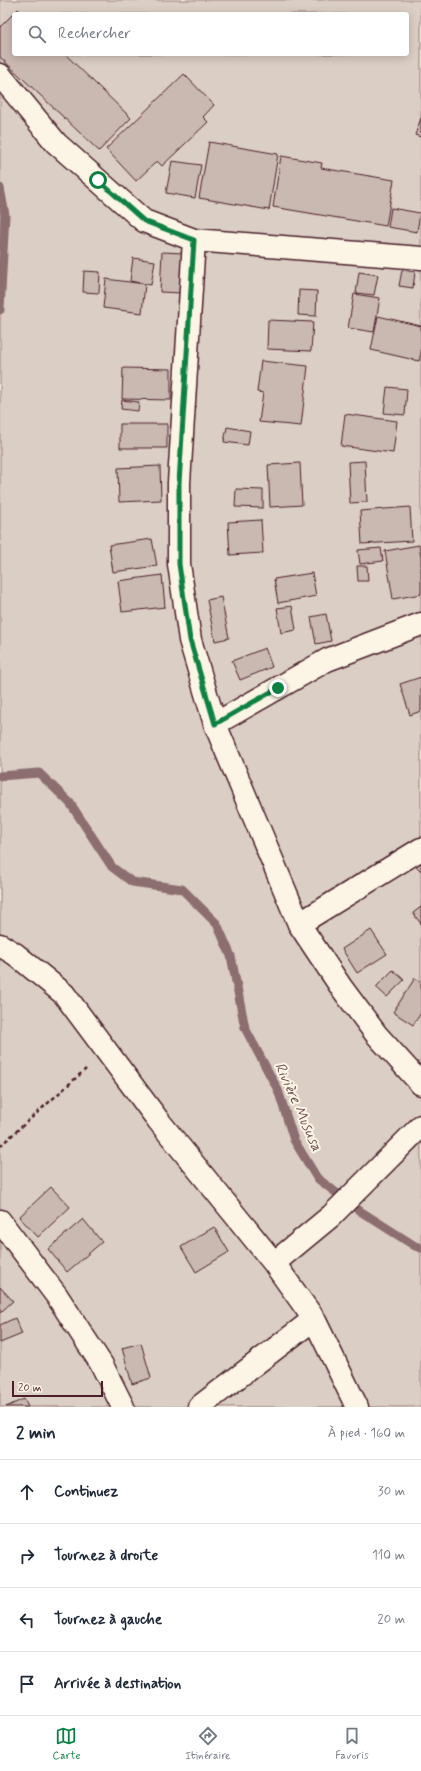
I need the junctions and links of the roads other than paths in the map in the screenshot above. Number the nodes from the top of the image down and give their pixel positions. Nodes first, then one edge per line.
1 (0, 74) edge
2 (194, 240) junction
3 (421, 258) edge
4 (421, 624) edge
5 (215, 724) junction
6 (421, 849) edge
7 (299, 924) junction
8 (0, 945) edge
9 (421, 1084) edge
10 (421, 1126) edge
11 (0, 1221) edge
12 (274, 1263) junction
13 (314, 1319) junction
14 (123, 1407) edge
15 (199, 1407) edge
16 (357, 1407) edge

1 - 2 street
2 - 3 street
2 - 5 street
4 - 5 street
5 - 7 street
6 - 7 street
7 - 9 street
8 - 12 street
10 - 12 street
11 - 14 street
12 - 13 street
13 - 15 street
13 - 16 street

